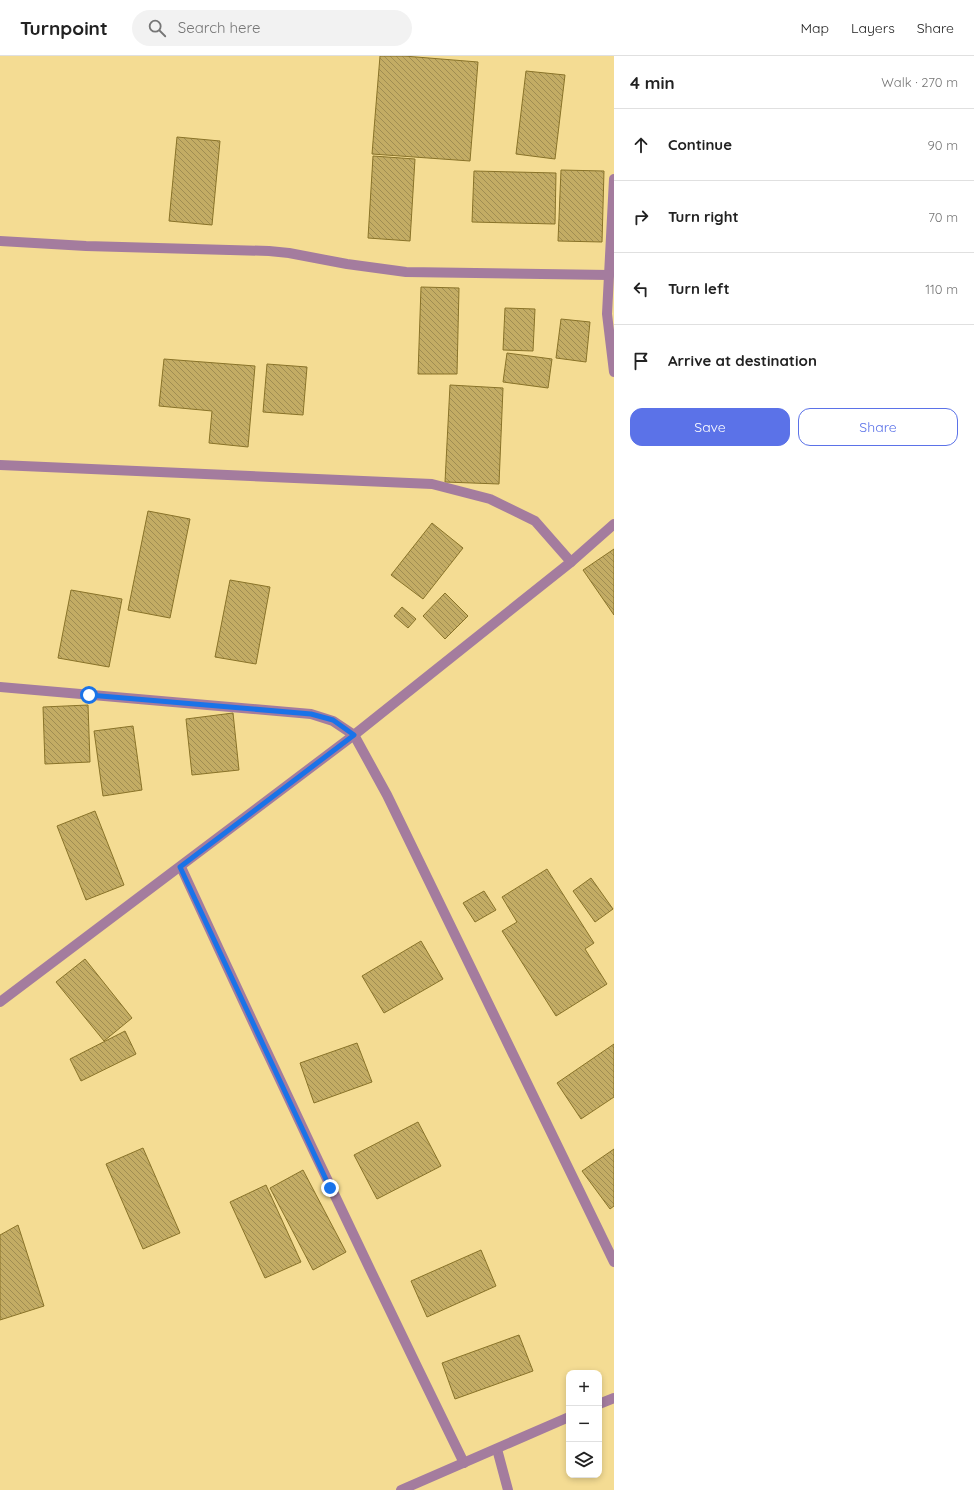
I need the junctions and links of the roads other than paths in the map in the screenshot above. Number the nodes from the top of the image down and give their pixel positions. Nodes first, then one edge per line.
1 (614, 179) edge
2 (0, 241) edge
3 (609, 275) junction
4 (614, 372) edge
5 (0, 465) edge
6 (614, 524) edge
7 (571, 562) junction
8 (0, 687) edge
9 (354, 735) junction
10 (180, 867) junction
11 (0, 1002) edge
12 (614, 1262) edge
13 (614, 1398) edge
14 (602, 1403) edge
15 (566, 1418) edge
16 (497, 1449) junction
17 (464, 1463) junction
18 (401, 1490) edge
19 (508, 1490) edge

1 - 3 street
2 - 3 street
3 - 4 street
5 - 7 street
6 - 7 street
7 - 9 street
8 - 9 street
9 - 10 street
9 - 12 street
10 - 11 street
10 - 17 street
13 - 14 street
15 - 16 street
16 - 17 street
16 - 19 street
17 - 18 street

